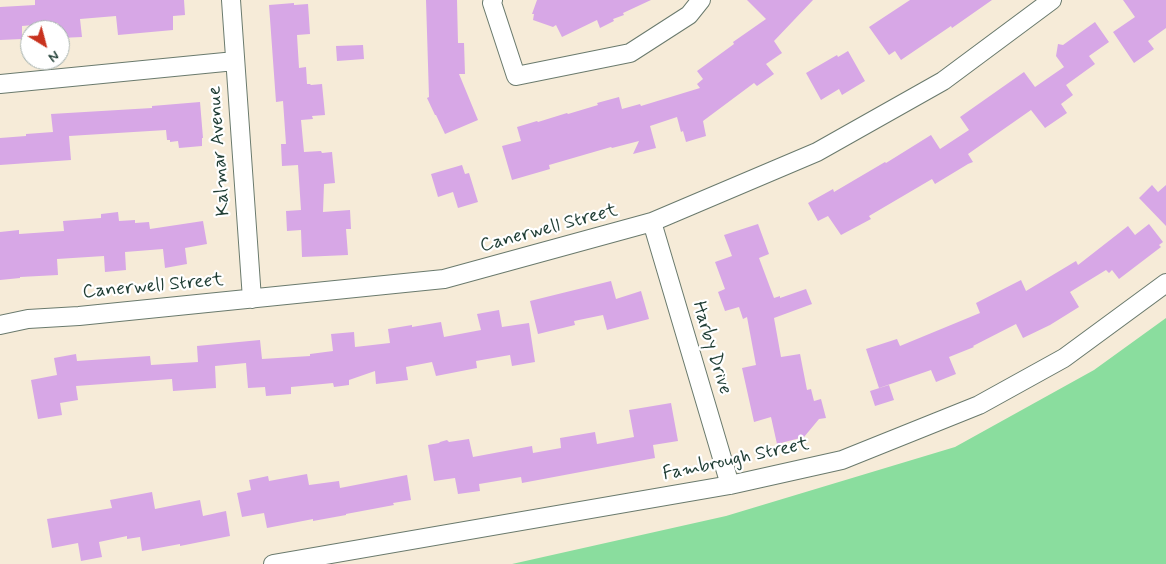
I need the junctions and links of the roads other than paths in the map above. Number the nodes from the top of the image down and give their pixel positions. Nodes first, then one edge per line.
1 (231, 0) edge
2 (492, 0) edge
3 (701, 0) edge
4 (1052, 0) edge
5 (235, 60) junction
6 (0, 84) edge
7 (652, 222) junction
8 (1166, 283) edge
9 (252, 299) junction
10 (0, 325) edge
11 (730, 485) junction
12 (273, 564) edge

1 - 5 street, Kalmar Avenue
2 - 3 street
4 - 7 street, Canerwell Street
5 - 6 street
5 - 9 street, Kalmar Avenue
7 - 9 street, Canerwell Street
7 - 11 street, Harby Drive
8 - 11 street, Fambrough Street
9 - 10 street, Canerwell Street
11 - 12 street, Fambrough Street

